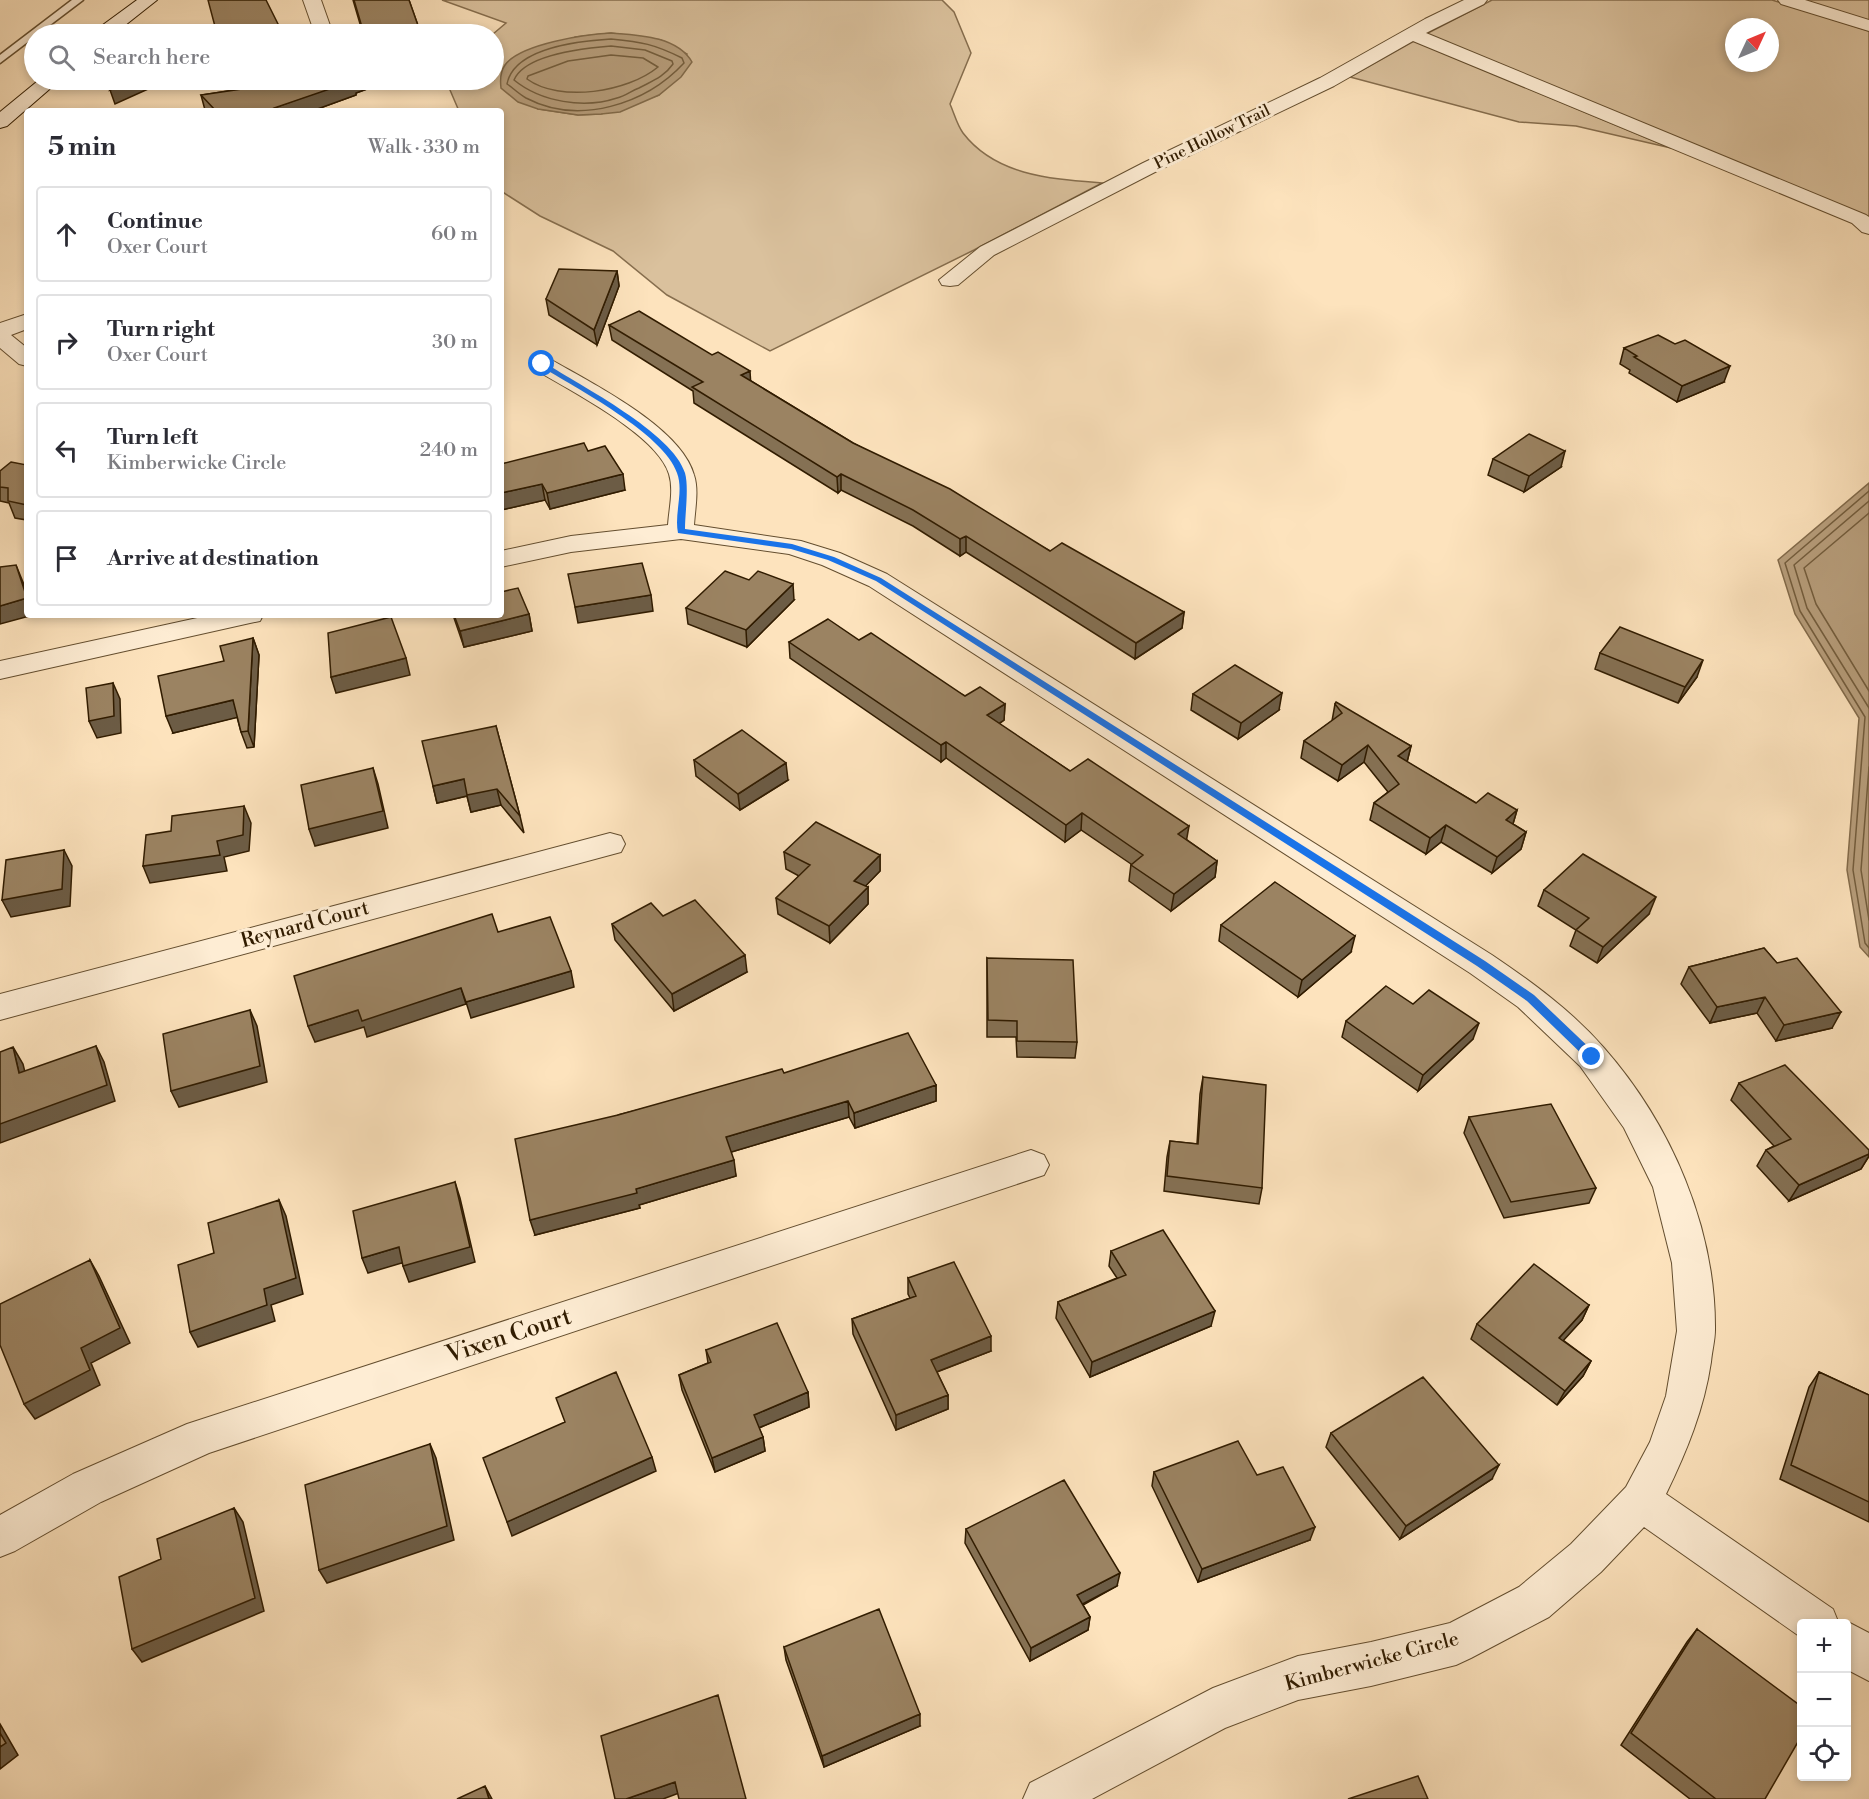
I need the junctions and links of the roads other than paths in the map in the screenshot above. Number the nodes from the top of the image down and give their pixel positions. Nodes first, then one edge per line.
1 (78, 0) edge
2 (148, 0) edge
3 (312, 0) edge
4 (1478, 0) edge
5 (1788, 0) edge
6 (47, 24) edge
7 (116, 24) edge
8 (320, 24) edge
9 (1869, 26) edge
10 (1412, 34) junction
11 (24, 42) edge
12 (0, 60) edge
13 (38, 90) edge
14 (0, 122) edge
15 (1869, 228) edge
16 (950, 280) dead end
17 (24, 322) edge
18 (0, 331) edge
19 (0, 337) edge
20 (24, 357) edge
21 (542, 364) dead end
22 (681, 531) junction
23 (504, 558) edge
24 (236, 618) edge
25 (0, 670) edge
26 (610, 844) dead end
27 (0, 1007) edge
28 (1031, 1165) dead end
29 (1641, 1501) junction
30 (0, 1537) edge
31 (1812, 1619) edge
32 (1851, 1646) edge
33 (1869, 1659) edge
34 (1046, 1799) edge

1 - 6 lane
2 - 7 main road
3 - 8 street
4 - 10 street, Pine Hollow Trail
5 - 9 street
10 - 15 street
10 - 16 street, Pine Hollow Trail
11 - 12 lane
13 - 14 main road
17 - 18 street
19 - 20 street
21 - 22 street
22 - 23 street, Kimberwicke Circle
22 - 29 street, Kimberwicke Circle
24 - 25 street
26 - 27 street, Reynard Court
28 - 30 street, Vixen Court
29 - 31 street
29 - 34 street, Kimberwicke Circle
32 - 33 street

